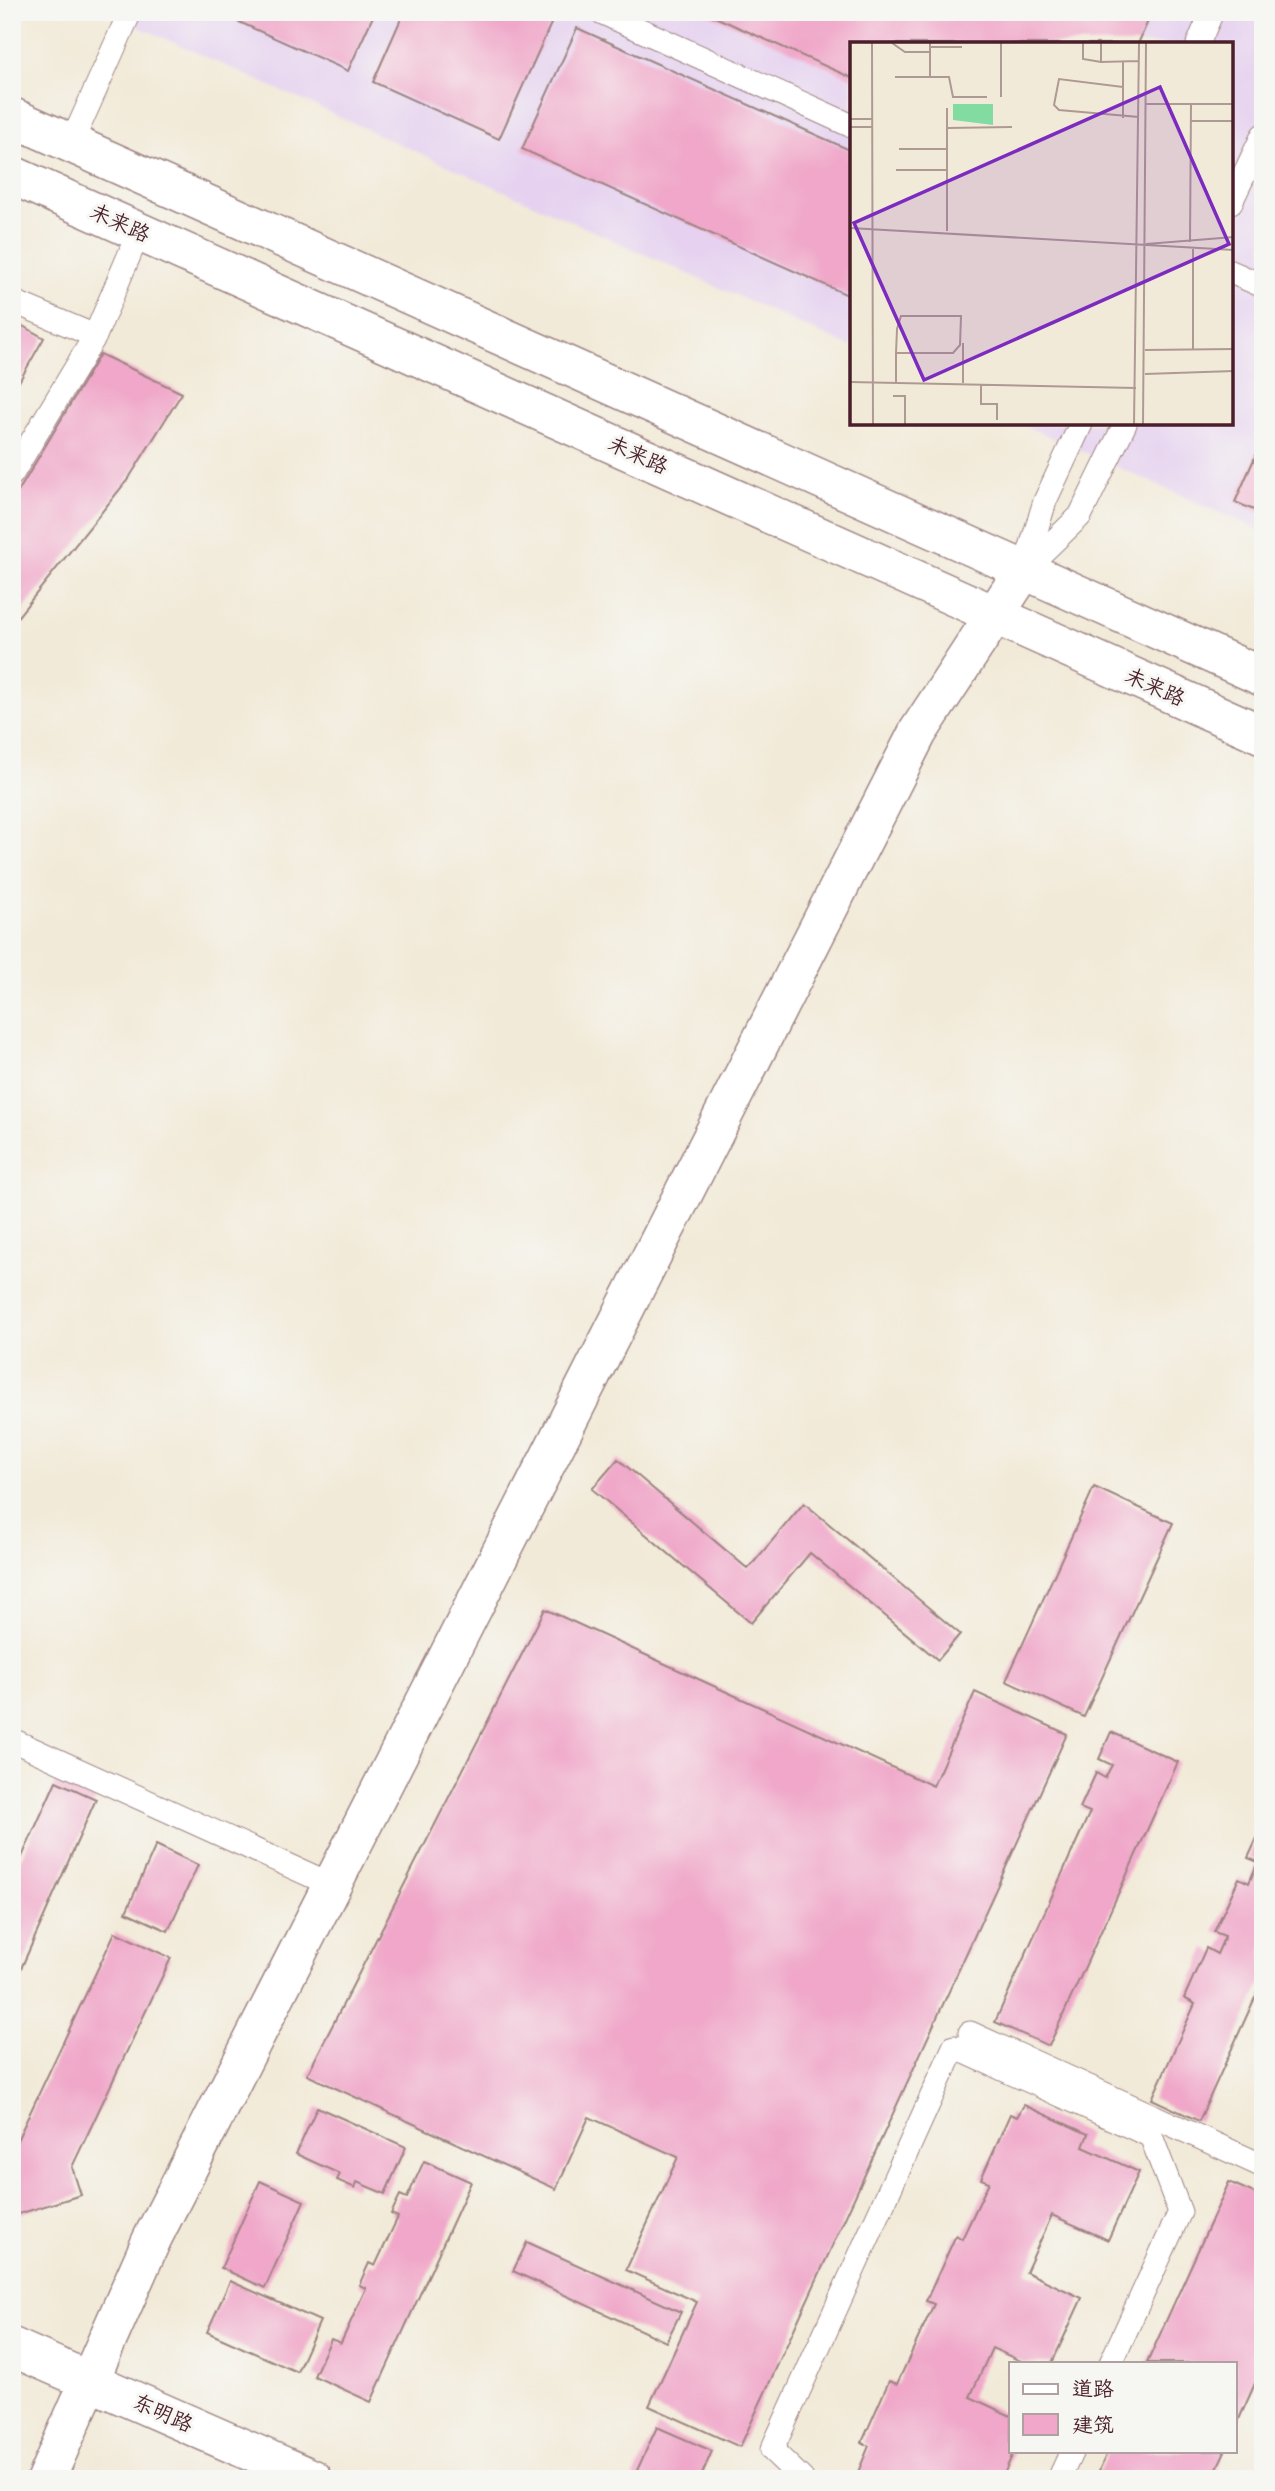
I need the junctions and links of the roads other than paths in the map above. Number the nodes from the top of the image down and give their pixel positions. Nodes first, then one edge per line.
1 (130, 12) edge
2 (601, 12) edge
3 (1212, 12) edge
4 (1199, 42) edge
5 (12, 117) edge
6 (850, 125) edge
7 (1263, 135) edge
8 (71, 144) junction
9 (12, 175) edge
10 (1233, 198) edge
11 (139, 232) junction
12 (1233, 273) edge
13 (1263, 286) edge
14 (12, 301) edge
15 (95, 337) junction
16 (1081, 425) edge
17 (1125, 425) edge
18 (12, 474) edge
19 (1024, 570) junction
20 (995, 615) junction
21 (1263, 677) edge
22 (1263, 735) edge
23 (12, 1741) edge
24 (332, 1885) junction
25 (970, 2034) dead end
26 (1263, 2166) edge
27 (12, 2347) edge
28 (1111, 2362) edge
29 (90, 2381) junction
30 (1072, 2452) edge
31 (46, 2479) edge
32 (313, 2479) edge
33 (802, 2479) edge
34 (1059, 2479) edge

1 - 8 lane
2 - 6 lane
3 - 4 lane
5 - 8 main road
7 - 10 lane
8 - 19 main road
9 - 11 main road, 未来路
11 - 15 lane
11 - 20 main road, 未来路
12 - 13 lane
14 - 15 lane
15 - 18 lane
16 - 19 lane
17 - 19 lane
19 - 20 main road
19 - 21 main road
20 - 22 main road, 未来路
20 - 24 main road
23 - 24 lane
24 - 29 main road
25 - 26 lane
27 - 29 main road, 东明路
28 - 33 lane
29 - 31 main road
29 - 32 main road, 东明路
30 - 34 lane

